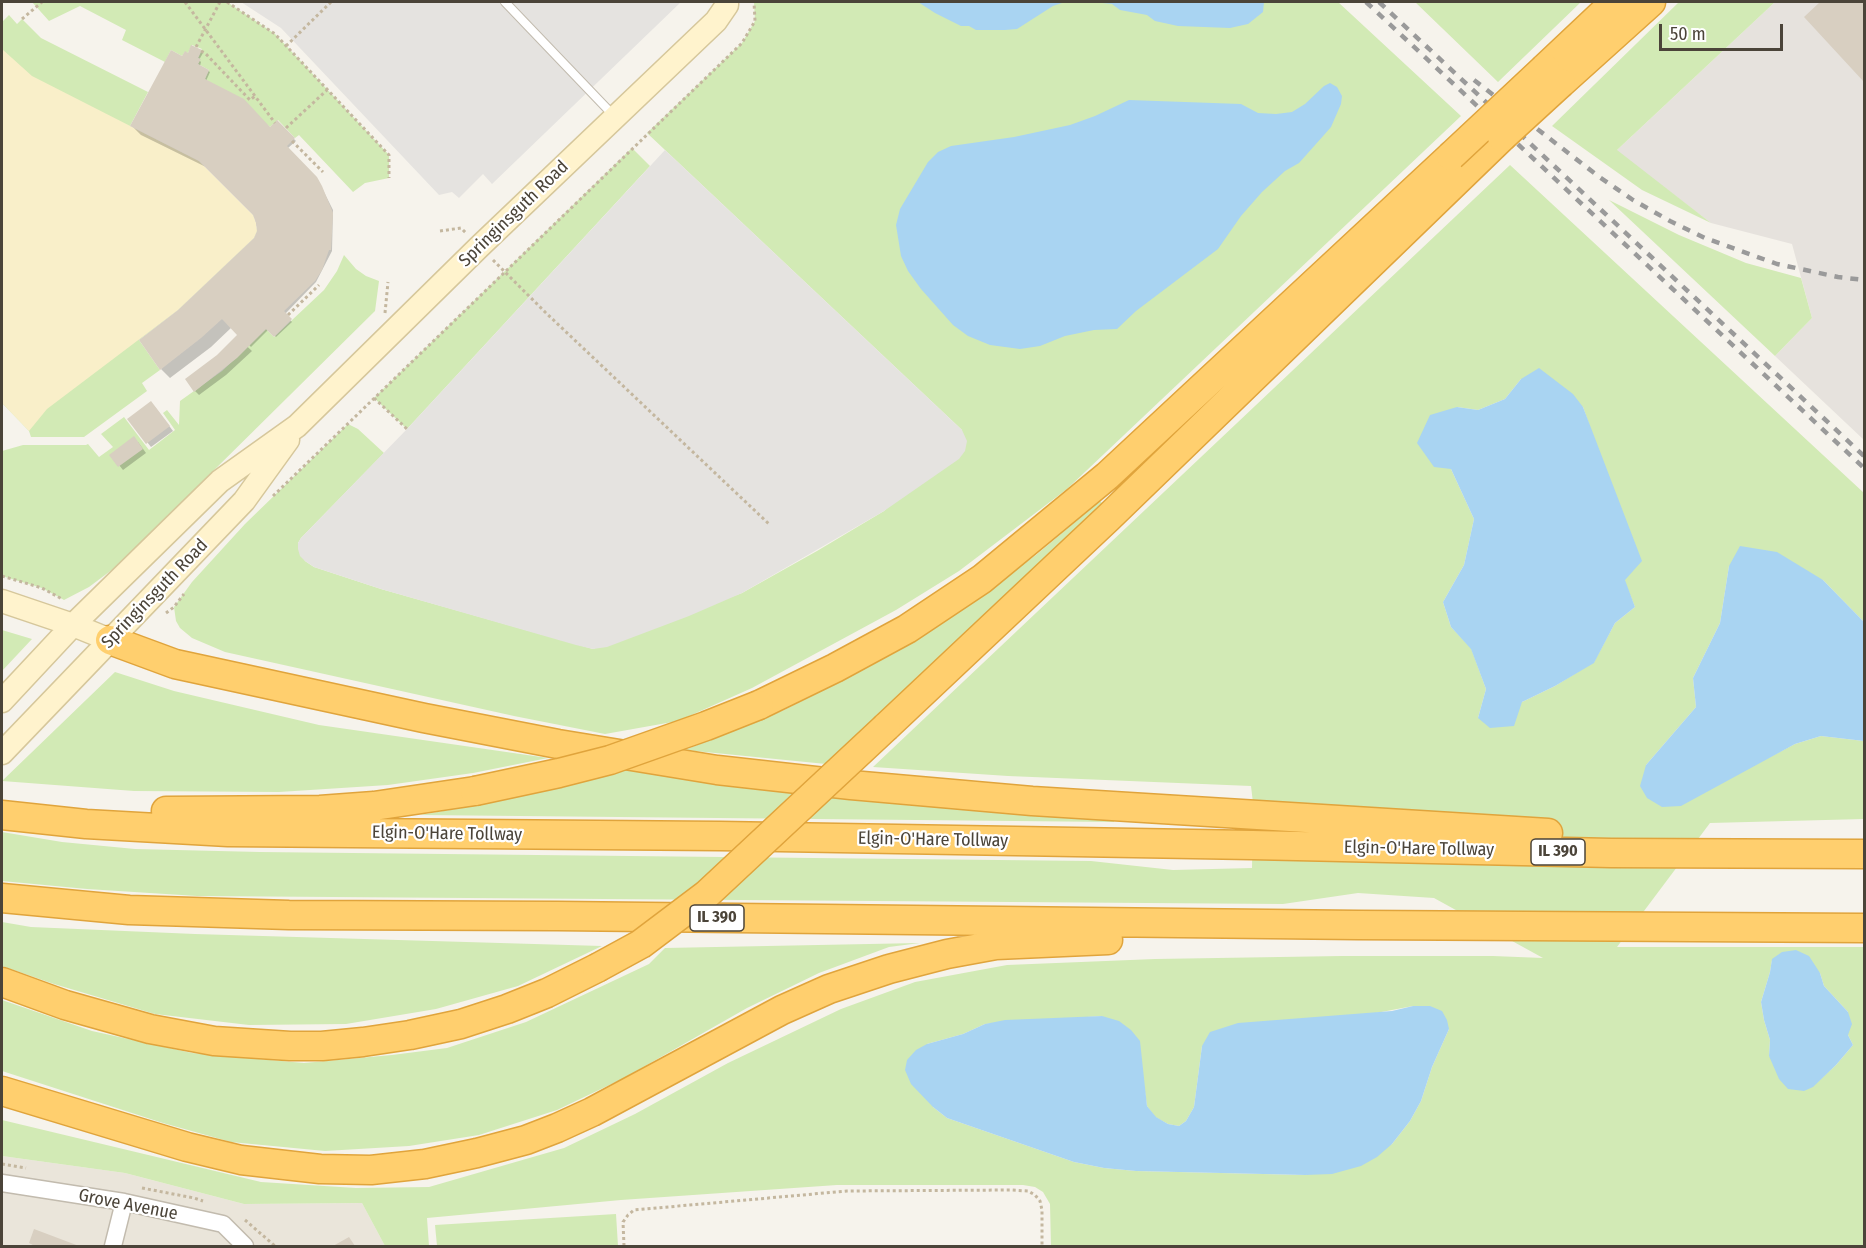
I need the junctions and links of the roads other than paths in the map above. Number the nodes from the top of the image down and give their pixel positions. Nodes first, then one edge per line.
1 (505, 2) edge
2 (727, 2) edge
3 (1615, 2) edge
4 (1651, 2) edge
5 (1553, 76) junction
6 (615, 117) junction
7 (1459, 164) junction
8 (297, 426) junction
9 (2, 600) edge
10 (73, 625) junction
11 (110, 640) junction
12 (2, 701) edge
13 (2, 753) edge
14 (2, 798) edge
15 (2, 815) edge
16 (1864, 843) edge
17 (1864, 855) edge
18 (2, 898) edge
19 (1358, 925) junction
20 (1864, 928) edge
21 (2, 982) edge
22 (2, 1091) edge
23 (2, 1183) edge
24 (124, 1202) junction
25 (113, 1246) edge
26 (245, 1246) edge

1 - 6 lane
2 - 6 street, Springinsguth Road
3 - 5 highway
4 - 5 highway
5 - 7 highway, bridge
6 - 8 street, Springinsguth Road
7 - 14 highway, bridge
7 - 21 highway, bridge
8 - 10 street, Springinsguth Road
8 - 11 street, Springinsguth Road
9 - 10 street
10 - 11 street
10 - 12 street, Springinsguth Road
11 - 13 street, Springinsguth Road
11 - 16 highway
15 - 17 highway, Elgin-O'Hare Tollway / IL 390
18 - 19 highway, IL 390
19 - 20 highway, IL 390
19 - 22 highway
23 - 24 street, Grove Avenue
24 - 25 street
24 - 26 street, Grove Avenue

